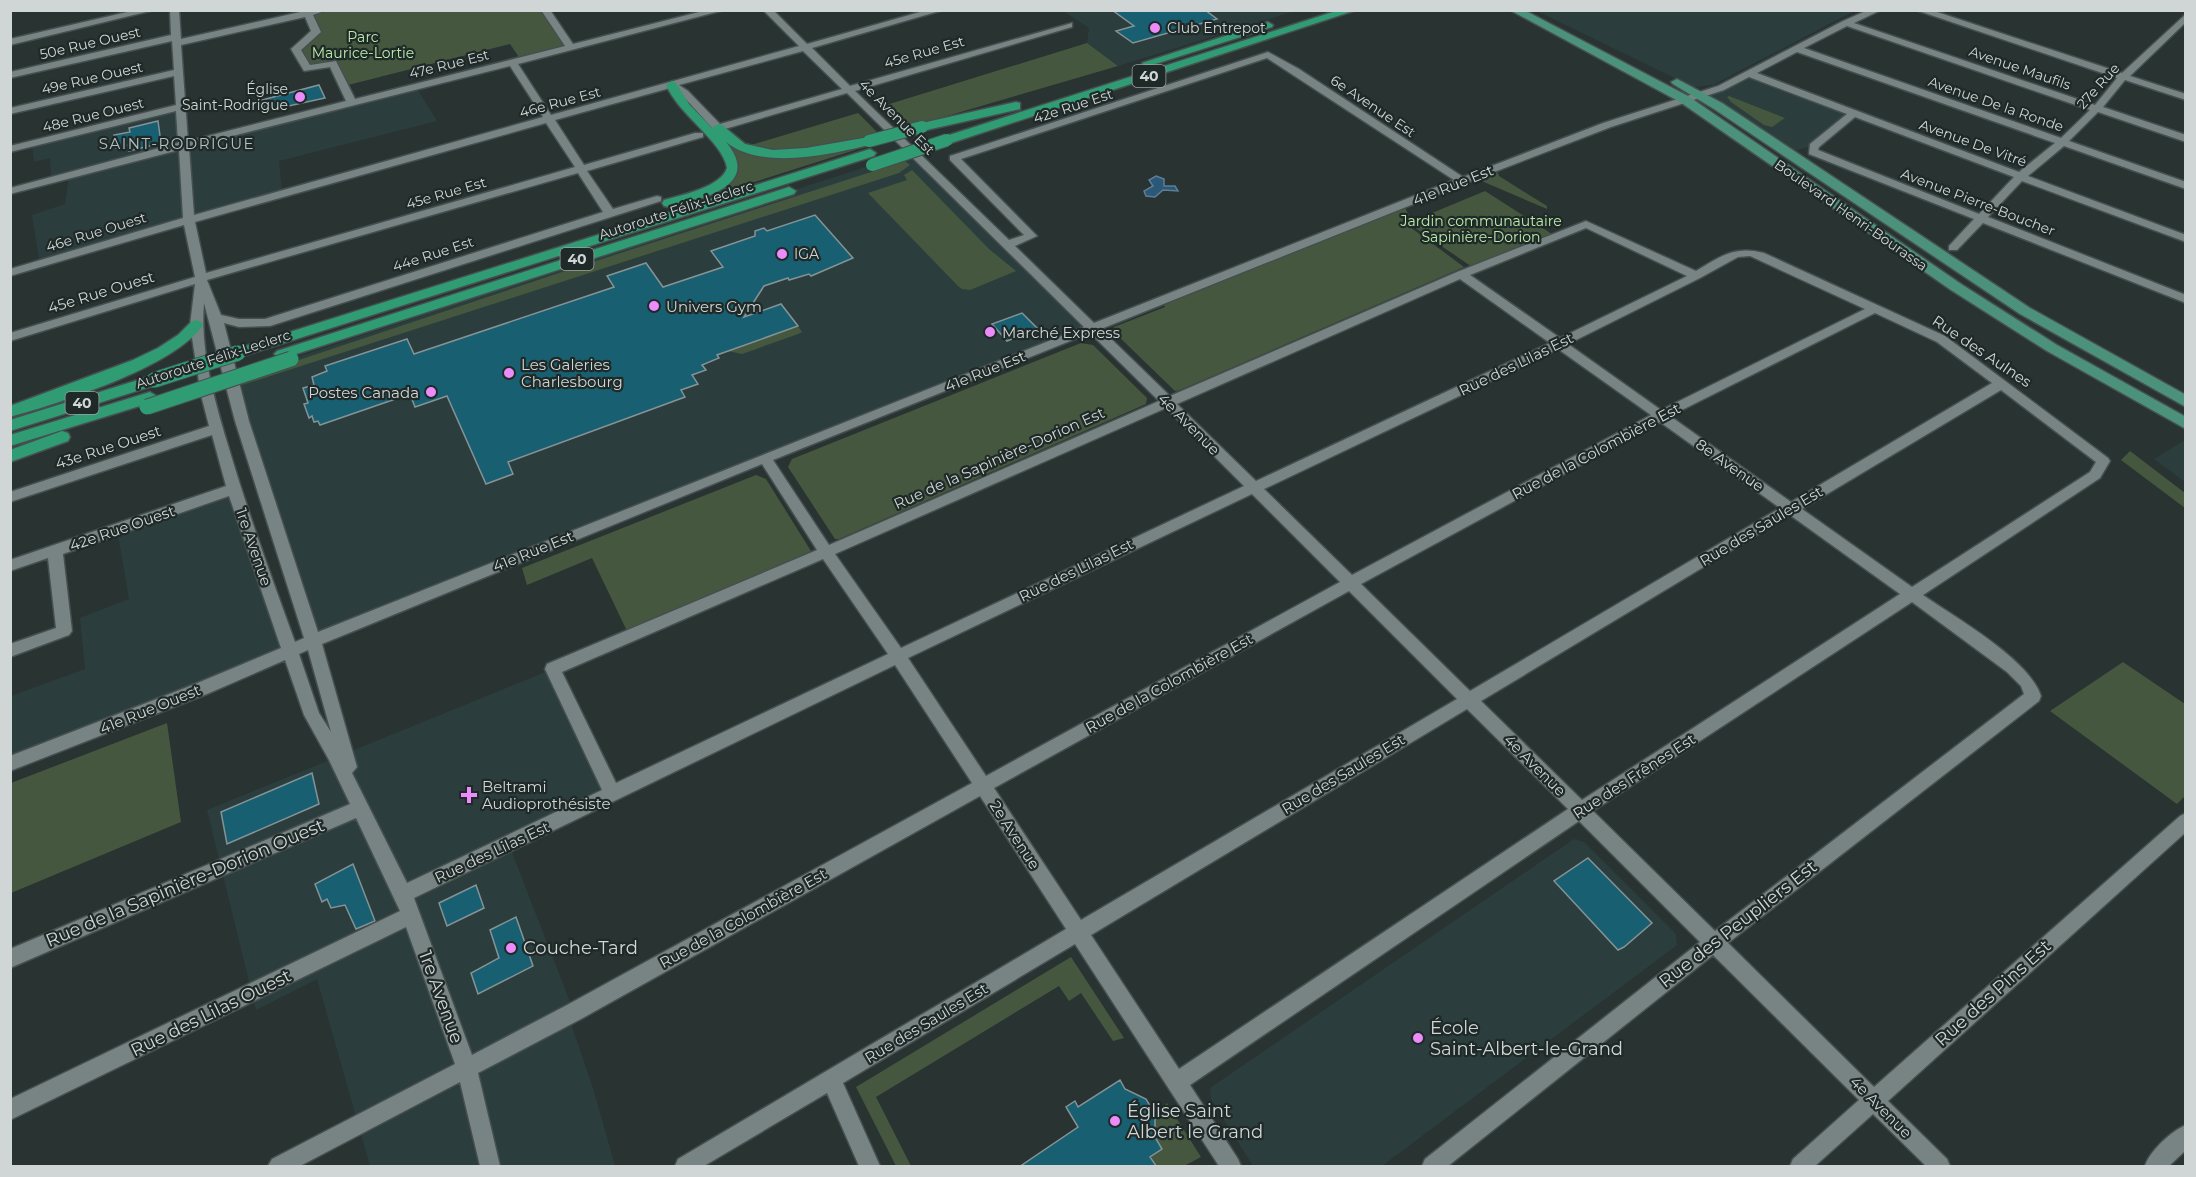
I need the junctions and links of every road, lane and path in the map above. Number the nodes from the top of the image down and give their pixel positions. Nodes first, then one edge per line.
1 (150, 10) edge
2 (174, 10) edge
3 (322, 10) edge
4 (545, 10) edge
5 (720, 10) edge
6 (766, 10) edge
7 (939, 10) edge
8 (1313, 10) edge
9 (1351, 10) edge
10 (1515, 10) edge
11 (1534, 10) edge
12 (1877, 10) edge
13 (1920, 10) edge
14 (1958, 10) edge
15 (308, 14) junction
16 (1862, 14) edge
17 (2186, 17) edge
18 (1947, 19) junction
19 (1846, 23) junction
20 (1069, 25) dead end
21 (176, 40) junction
22 (10, 42) edge
23 (570, 47) junction
24 (806, 48) junction
25 (1797, 49) junction
26 (1268, 55) joint
27 (512, 62) junction
28 (179, 72) junction
29 (1750, 74) junction
30 (10, 75) edge
31 (2123, 77) junction
32 (672, 86) junction
33 (848, 90) junction
34 (1700, 94) junction
35 (2186, 97) edge
36 (1684, 99) junction
37 (352, 103) junction
38 (1016, 106) junction
39 (181, 107) junction
40 (2097, 108) junction
41 (10, 111) edge
42 (1853, 114) junction
43 (547, 119) junction
44 (718, 128) junction
45 (699, 135) dead end
46 (2186, 139) edge
47 (2063, 142) junction
48 (184, 145) junction
49 (10, 149) edge
50 (870, 153) junction
51 (954, 158) joint
52 (581, 170) junction
53 (2020, 177) junction
54 (1462, 181) junction
55 (2186, 186) edge
56 (10, 191) edge
57 (657, 199) dead end
58 (610, 214) junction
59 (1980, 219) junction
60 (189, 220) junction
61 (2186, 238) edge
62 (1006, 245) junction
63 (1953, 248) dead end
64 (1750, 253) joint
65 (500, 270) junction
66 (10, 273) edge
67 (1461, 274) junction
68 (1696, 276) junction
69 (201, 279) junction
70 (2186, 299) edge
71 (1876, 308) junction
72 (216, 317) junction
73 (196, 325) junction
74 (1092, 328) junction
75 (10, 337) edge
76 (1559, 344) junction
77 (285, 350) junction
78 (1130, 365) joint
79 (2002, 383) junction
80 (149, 402) junction
81 (1167, 402) junction
82 (2186, 402) edge
83 (10, 412) edge
84 (1660, 416) junction
85 (2186, 424) edge
86 (10, 426) edge
87 (215, 429) junction
88 (10, 441) edge
89 (10, 456) edge
90 (765, 458) junction
91 (2095, 475) joint
92 (1253, 488) junction
93 (234, 489) junction
94 (10, 497) edge
95 (1790, 508) junction
96 (55, 551) junction
97 (826, 552) junction
98 (10, 566) edge
99 (1350, 583) junction
100 (1912, 594) junction
101 (313, 641) junction
102 (10, 651) edge
103 (289, 652) junction
104 (898, 656) junction
105 (2026, 680) joint
106 (1468, 700) junction
107 (10, 764) edge
108 (983, 785) junction
109 (613, 795) junction
110 (358, 805) junction
111 (1581, 810) junction
112 (2186, 821) edge
113 (403, 894) junction
114 (411, 915) junction
115 (1077, 933) junction
116 (1714, 942) junction
117 (10, 959) edge
118 (466, 1066) junction
119 (831, 1080) junction
120 (1177, 1082) junction
121 (1874, 1100) junction
122 (10, 1110) edge
123 (2186, 1135) edge
124 (279, 1167) edge
125 (490, 1167) edge
126 (685, 1167) edge
127 (870, 1167) edge
128 (1231, 1167) edge
129 (1432, 1167) edge
130 (1800, 1167) edge
131 (1940, 1167) edge
132 (2155, 1167) edge

1 - 22 street
2 - 21 street, 1re Avenue
3 - 15 street, 50e Rue Ouest
4 - 23 street
5 - 23 street, 47e Rue Est
6 - 24 street, 4e Avenue Est
7 - 24 street, 46e Rue Est
8 - 38 highway, Autoroute Félix-Leclerc / 40
9 - 50 highway, Autoroute Félix-Leclerc / 40, bridge
10 - 36 main road, Boulevard Henri-Bourassa
11 - 34 main road, Boulevard Henri-Bourassa
12 - 16 street, 41e Rue Est
13 - 18 street
14 - 18 street
15 - 21 street, 50e Rue Ouest
15 - 37 street
16 - 19 street, 41e Rue Est
17 - 31 street, 27e Rue
18 - 31 street
19 - 25 street, 41e Rue Est
19 - 40 street, Avenue Maufils
20 - 33 street, 45e Rue Est
21 - 28 street, 1re Avenue
21 - 30 street, 50e Rue Ouest
23 - 27 street, 47e Rue Est
24 - 32 street, 46e Rue Est
24 - 33 street, 4e Avenue Est
25 - 29 street, 41e Rue Est
25 - 47 street, Avenue De la Ronde
26 - 51 street, 42e Rue Est
26 - 54 street, 6e Avenue Est
27 - 37 street, 47e Rue Est
27 - 43 street
28 - 39 street, 1re Avenue
28 - 41 street, 49e Rue Ouest
29 - 34 street, 41e Rue Est
29 - 42 street, Avenue De Vitré
31 - 35 street
31 - 40 street, 27e Rue
32 - 43 street, 46e Rue Est
32 - 44 street
32 - 65 highway
33 - 44 street, 45e Rue Est
33 - 62 street, 4e Avenue Est
34 - 36 street, 41e Rue Est
34 - 82 main road, Boulevard Henri-Bourassa
36 - 54 street, 41e Rue Est
36 - 85 main road, Boulevard Henri-Bourassa
37 - 48 street, 47e Rue Est
38 - 50 highway, Autoroute Félix-Leclerc / 40
38 - 50 highway, bridge
39 - 48 street, 1re Avenue
39 - 49 street, 48e Rue Ouest
40 - 46 street, Avenue Maufils
40 - 47 street, 27e Rue
42 - 53 street, Avenue De Vitré
42 - 59 street, Avenue Pierre-Boucher
43 - 52 street
43 - 60 street, 46e Rue Est
44 - 50 highway
45 - 52 street, 45e Rue Est
47 - 53 street, 27e Rue
47 - 55 street, Avenue De la Ronde
48 - 56 street, 47e Rue Est
48 - 60 street, 1re Avenue
50 - 65 highway, Autoroute Félix-Leclerc / 40
50 - 77 highway, Autoroute Félix-Leclerc / 40
51 - 62 street, 4e Avenue Est
52 - 58 street
52 - 69 street, 45e Rue Est
53 - 59 street, 27e Rue
53 - 61 street, Avenue De Vitré
54 - 74 street, 41e Rue Est
57 - 58 street, 44e Rue Est
58 - 72 street, 44e Rue Est
59 - 63 street, 27e Rue
59 - 70 street, Avenue Pierre-Boucher
60 - 66 street, 46e Rue Ouest
60 - 69 street, 1re Avenue
62 - 74 street, 4e Avenue Est
64 - 68 street, Rue des Lilas Est
64 - 71 street, Rue des Aulnes
65 - 77 highway, Autoroute Félix-Leclerc / 40
67 - 68 street, Rue de la Sapinière-Dorion Est
67 - 76 street, 8e Avenue
67 - 81 street, Rue de la Sapinière-Dorion Est
68 - 76 street, Rue des Lilas Est
69 - 72 street, 1re Avenue
69 - 73 street, 1re Avenue
69 - 75 street, 45e Rue Ouest
71 - 79 street, Rue des Aulnes
71 - 84 street, Rue de la Colombière Est
72 - 101 street, 1re Avenue
73 - 83 highway
73 - 87 street, 1re Avenue
74 - 78 street, 4e Avenue Est
74 - 90 street, 41e Rue Est
76 - 84 street, 8e Avenue
76 - 92 street, Rue des Lilas Est
77 - 80 highway, bridge
77 - 86 highway, Autoroute Félix-Leclerc / 40, bridge
78 - 81 street, 4e Avenue
79 - 91 street, Rue des Aulnes
79 - 95 street, Rue des Saules Est
80 - 88 highway, Autoroute Félix-Leclerc / 40
80 - 89 highway
81 - 92 street, 4e Avenue
81 - 97 street, Rue de la Sapinière-Dorion Est
84 - 95 street, 8e Avenue
84 - 99 street, Rue de la Colombière Est
87 - 93 street, 1re Avenue
87 - 94 street, 43e Rue Ouest
90 - 97 street, 2e Avenue
90 - 101 street, 41e Rue Est
91 - 100 street, Rue des Frênes Est
92 - 99 street, 4e Avenue
92 - 104 street, Rue des Lilas Est
93 - 96 street, 42e Rue Ouest
93 - 103 street, 1re Avenue
95 - 100 street, 8e Avenue
95 - 106 street, Rue des Saules Est
96 - 98 street, 42e Rue Ouest
96 - 102 street
97 - 104 street, 2e Avenue
97 - 109 street, Rue de la Sapinière-Dorion Est
99 - 106 street, 4e Avenue
99 - 108 street, Rue de la Colombière Est
100 - 105 street, 8e Avenue
100 - 111 street, Rue des Frênes Est
101 - 103 street, 41e Rue Est
101 - 110 street, 1re Avenue
103 - 107 street, 41e Rue Ouest
103 - 110 street, 1re Avenue
104 - 108 street, 2e Avenue
104 - 109 street, Rue des Lilas Est
105 - 116 street, Rue des Peupliers Est
106 - 111 street, 4e Avenue
106 - 115 street, Rue des Saules Est
108 - 115 street, 2e Avenue
108 - 118 street, Rue de la Colombière Est
109 - 113 street, Rue des Lilas Est
110 - 113 street, 1re Avenue
110 - 117 street, Rue de la Sapinière-Dorion Ouest
111 - 116 street, 4e Avenue
111 - 120 street, Rue des Frênes Est
112 - 121 street, Rue des Pins Est
113 - 114 street, 1re Avenue
114 - 118 street, 1re Avenue
114 - 122 street, Rue des Lilas Ouest
115 - 119 street, Rue des Saules Est
115 - 120 street, 2e Avenue
116 - 121 street, 4e Avenue
116 - 129 street, Rue des Peupliers Est
118 - 124 street, Rue de la Colombière Est
118 - 125 street, 1re Avenue
119 - 126 street, Rue des Saules Est
119 - 127 street
120 - 128 street, 2e Avenue
121 - 130 street, Rue des Pins Est
121 - 131 street, 4e Avenue
123 - 132 street

